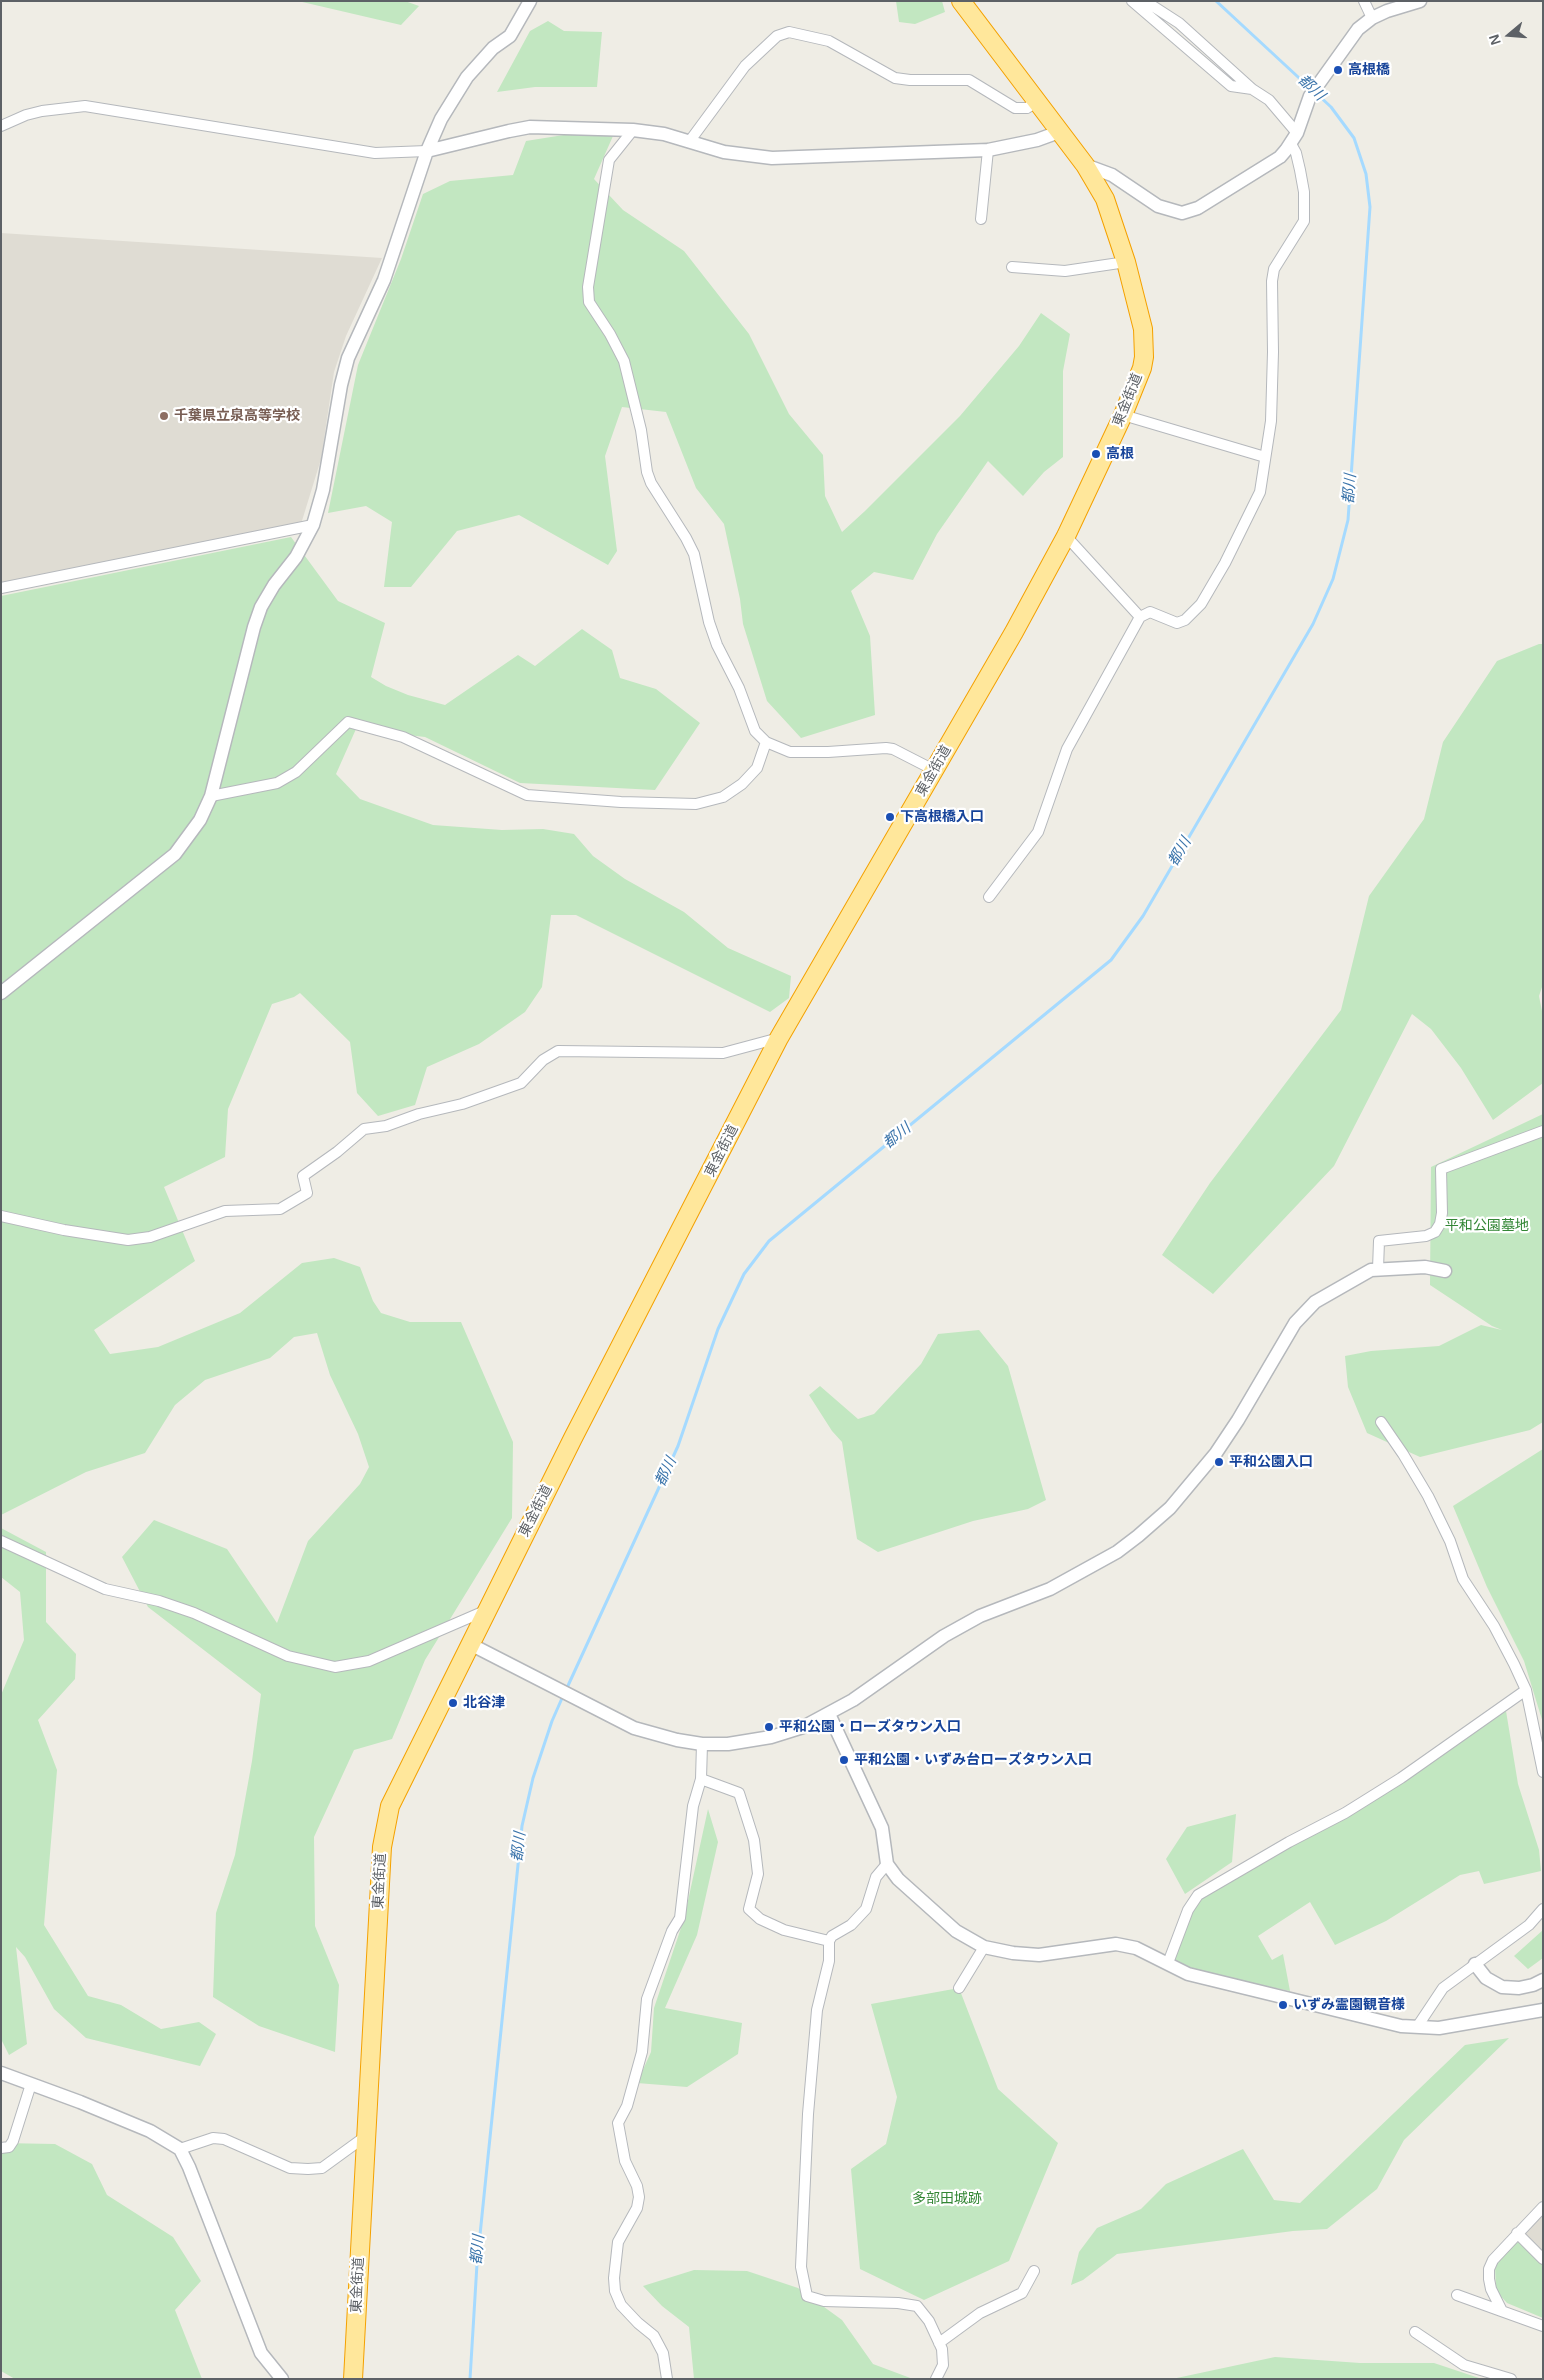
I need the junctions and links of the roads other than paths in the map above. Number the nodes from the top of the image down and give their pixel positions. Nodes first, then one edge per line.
1 (530, 1) edge
2 (961, 1) edge
3 (1132, 1) edge
4 (1145, 1) edge
5 (1364, 1) edge
6 (1420, 1) edge
7 (1372, 18) junction
8 (1252, 89) junction
9 (1036, 102) junction
10 (1, 126) edge
11 (633, 130) junction
12 (1059, 132) junction
13 (1294, 138) junction
14 (689, 142) junction
15 (988, 150) junction
16 (427, 151) junction
17 (1085, 165) junction
18 (980, 219) dead end
19 (1126, 262) junction
20 (1012, 267) dead end
21 (1123, 415) junction
22 (1265, 457) junction
23 (313, 525) junction
24 (1066, 536) junction
25 (1, 588) edge
26 (1140, 617) junction
27 (766, 742) junction
28 (934, 770) junction
29 (211, 796) junction
30 (989, 897) dead end
31 (1, 993) edge
32 (779, 1038) junction
33 (1543, 1130) edge
34 (1, 1216) edge
35 (1378, 1269) junction
36 (1445, 1271) dead end
37 (1381, 1422) dead end
38 (1, 1541) edge
39 (486, 1610) junction
40 (470, 1644) junction
41 (1526, 1690) junction
42 (829, 1714) junction
43 (702, 1744) junction
44 (1543, 1772) edge
45 (701, 1778) junction
46 (887, 1864) junction
47 (1543, 1908) edge
48 (829, 1941) junction
49 (984, 1947) junction
50 (1168, 1963) junction
51 (1474, 1964) junction
52 (1543, 1980) edge
53 (959, 1988) dead end
54 (1543, 2010) edge
55 (1417, 2027) junction
56 (1, 2073) edge
57 (30, 2084) junction
58 (366, 2136) junction
59 (1, 2148) edge
60 (180, 2149) junction
61 (1543, 2207) edge
62 (1517, 2233) junction
63 (1543, 2259) edge
64 (1034, 2272) dead end
65 (1457, 2295) dead end
66 (1502, 2311) junction
67 (1543, 2326) edge
68 (1415, 2332) dead end
69 (939, 2343) junction
70 (282, 2379) edge
71 (353, 2379) edge
72 (667, 2379) edge
73 (936, 2379) edge
74 (1511, 2379) edge

1 - 16 street
2 - 9 highway, 東金街道
3 - 8 street
4 - 8 street
5 - 7 street
6 - 7 street
7 - 13 street
8 - 13 street
9 - 12 highway, 東金街道
9 - 14 street
10 - 16 street
11 - 14 street
11 - 16 street
11 - 27 street
12 - 15 street
12 - 17 highway, 東金街道
13 - 17 street
13 - 22 street
14 - 15 street
15 - 18 street
16 - 23 street
17 - 19 highway, 東金街道
19 - 20 street
19 - 21 highway, 東金街道
21 - 22 street
21 - 24 highway, 東金街道
22 - 26 street
23 - 25 street
23 - 29 street
24 - 26 street
24 - 28 highway, 東金街道
26 - 30 street
27 - 28 street
27 - 29 street
28 - 32 highway, 東金街道
29 - 31 street
32 - 34 street
32 - 39 highway, 東金街道
33 - 35 street
35 - 36 street
35 - 42 street
37 - 41 street
38 - 39 street
39 - 40 highway, 東金街道
40 - 43 street
40 - 58 highway, 東金街道
41 - 44 street
41 - 50 street
42 - 43 street
42 - 46 street
43 - 45 street
45 - 48 street
45 - 72 street
46 - 48 street
46 - 49 street
47 - 51 street
48 - 69 street
49 - 50 street
49 - 53 street
50 - 55 street
51 - 52 street
51 - 55 street
54 - 55 street
56 - 57 street
57 - 59 street
57 - 60 street
58 - 60 street
58 - 71 highway, 東金街道
60 - 70 street
61 - 62 street
62 - 63 street
62 - 66 street
64 - 69 street
65 - 66 street
66 - 67 street
68 - 74 street
69 - 73 street

